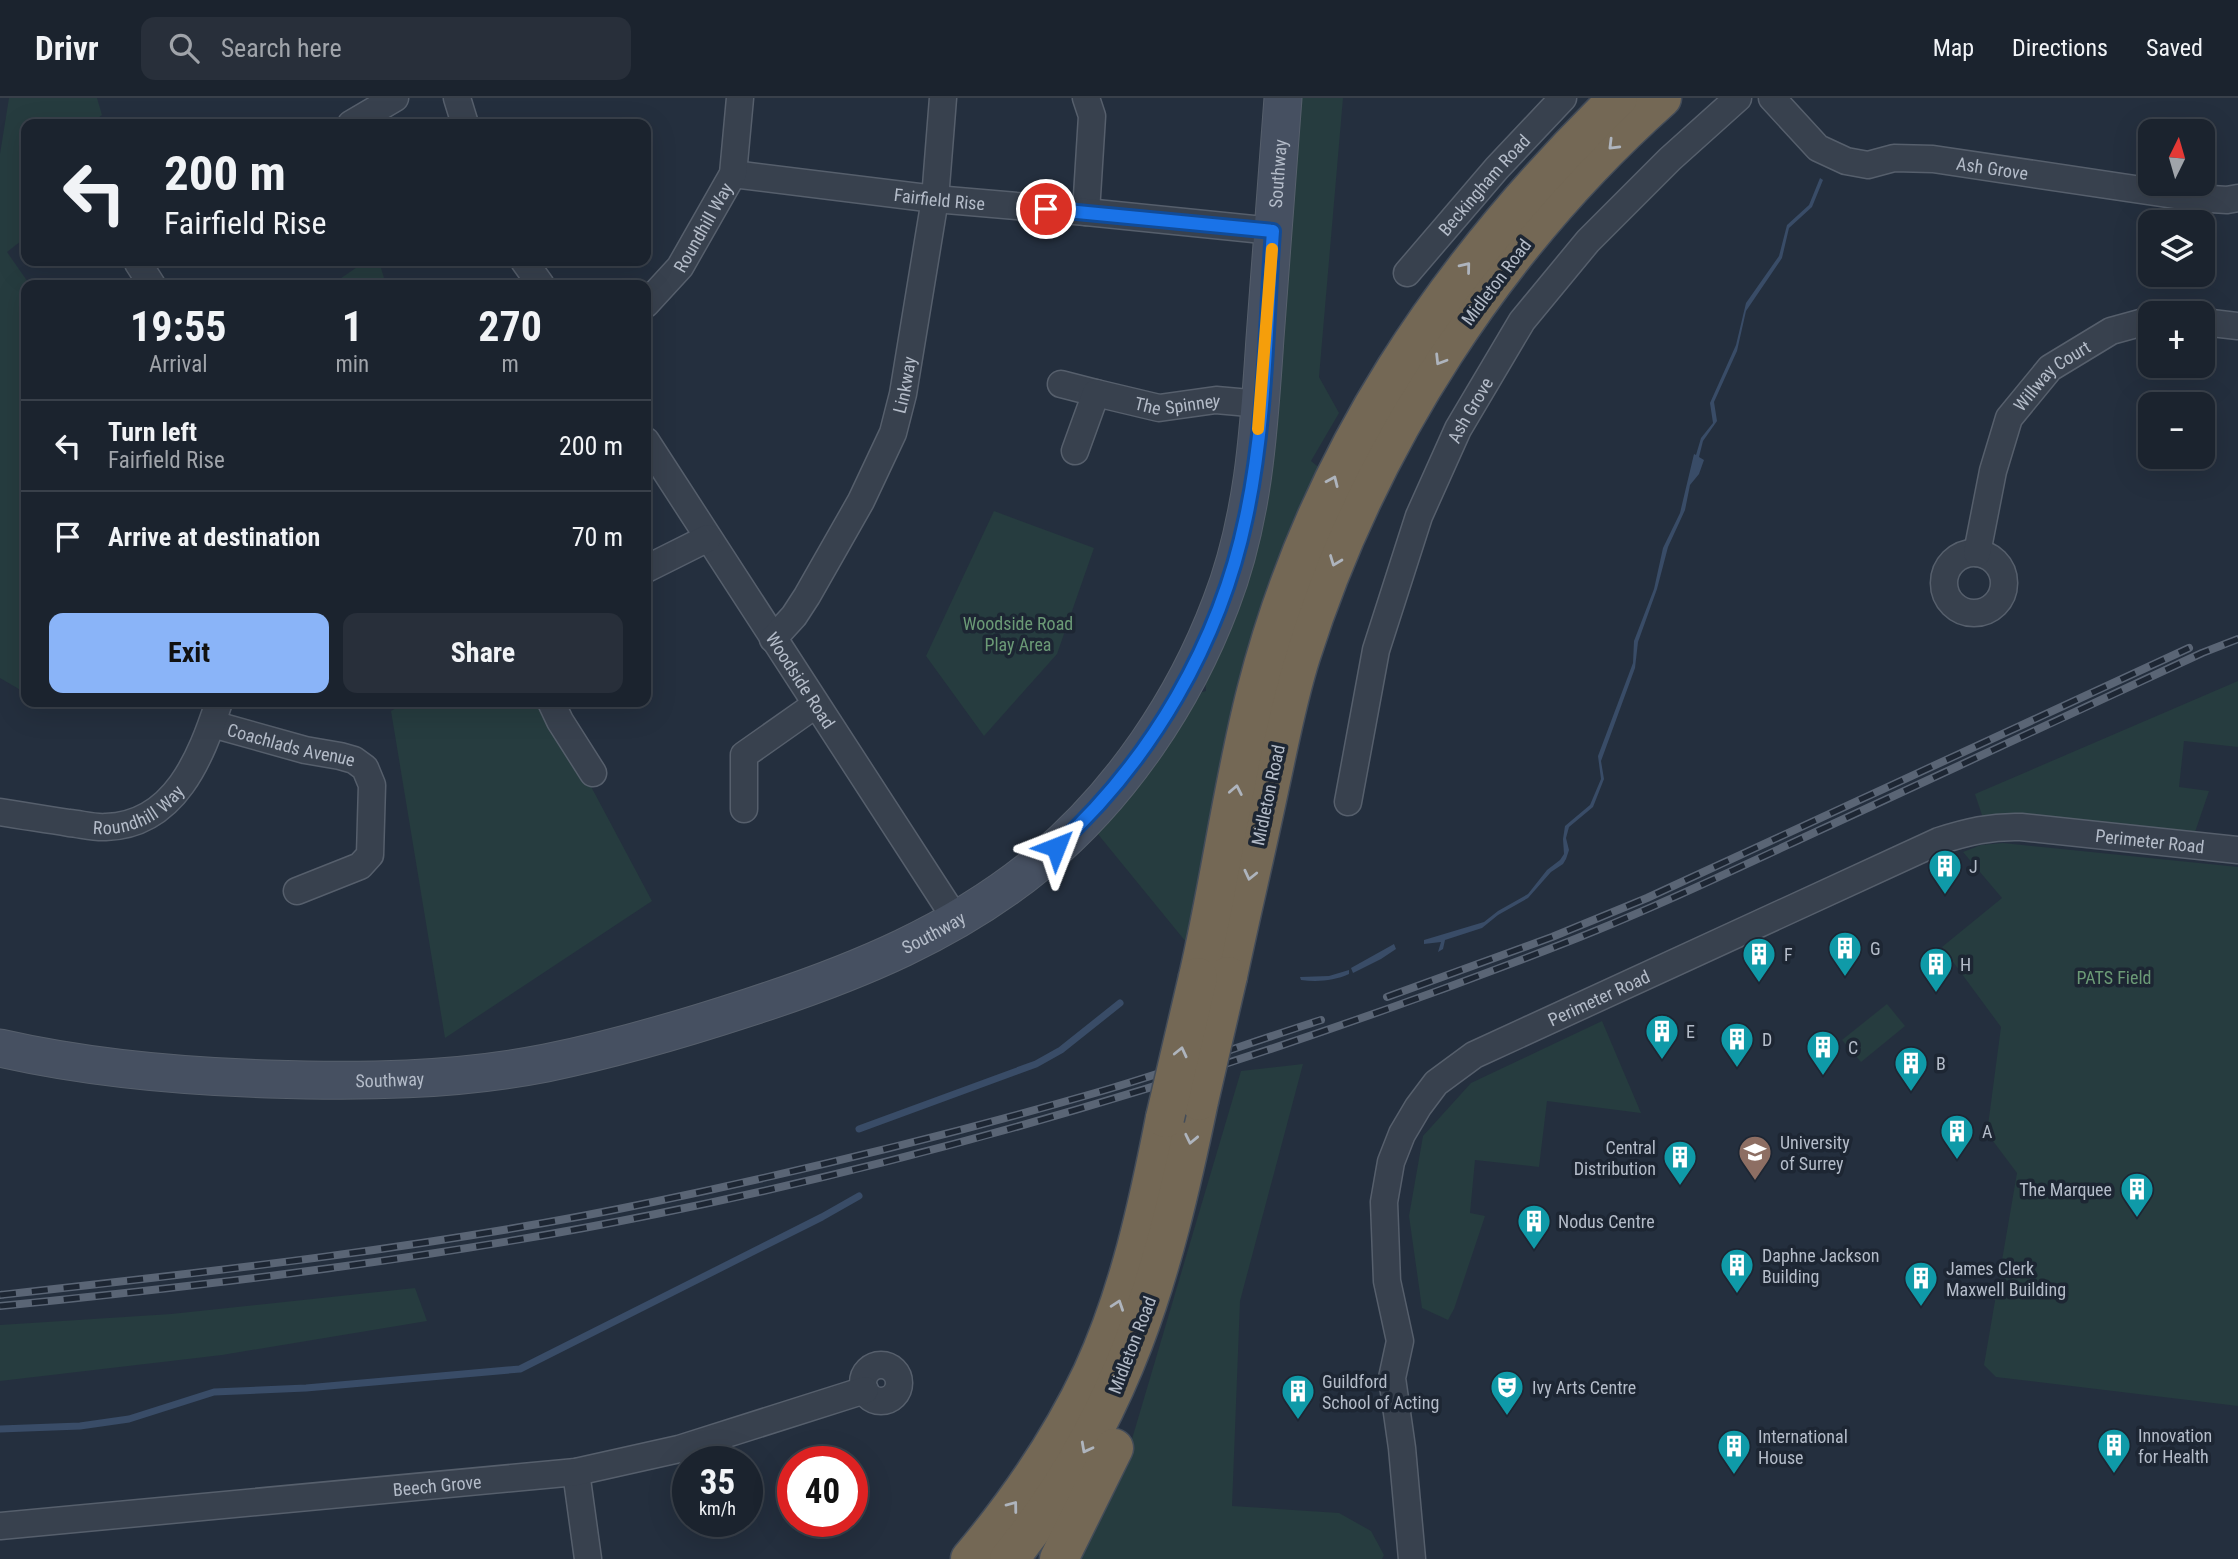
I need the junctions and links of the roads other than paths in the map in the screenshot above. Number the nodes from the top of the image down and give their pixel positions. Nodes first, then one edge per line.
1 (395, 98) edge
2 (457, 98) edge
3 (740, 98) edge
4 (943, 98) edge
5 (1086, 98) edge
6 (1283, 98) edge
7 (1563, 98) edge
8 (1618, 98) edge
9 (1662, 98) edge
10 (1738, 98) edge
11 (1772, 98) edge
12 (359, 119) edge
13 (463, 119) edge
14 (733, 174) junction
15 (2238, 198) edge
16 (935, 200) junction
17 (1086, 212) junction
18 (1273, 231) junction
19 (1407, 273) dead end
20 (651, 299) edge
21 (2215, 323) edge
22 (2138, 324) edge
23 (2238, 326) edge
24 (1061, 384) dead end
25 (1096, 393) junction
26 (1261, 404) junction
27 (651, 449) edge
28 (1075, 451) dead end
29 (708, 538) junction
30 (1977, 553) dead end
31 (651, 566) edge
32 (773, 639) junction
33 (816, 705) junction
34 (553, 707) edge
35 (215, 713) edge
36 (593, 773) dead end
37 (1348, 802) dead end
38 (744, 809) dead end
39 (0, 812) edge
40 (2238, 850) edge
41 (298, 891) dead end
42 (957, 920) junction
43 (1213, 977) junction
44 (0, 1048) edge
45 (1182, 1177) junction
46 (865, 1390) dead end
47 (576, 1472) junction
48 (0, 1525) edge
49 (588, 1559) edge
50 (970, 1559) edge
51 (1009, 1559) edge
52 (1059, 1559) edge
53 (1412, 1559) edge

1 - 12 street
2 - 13 street
3 - 14 street, Roundhill Way
4 - 16 street, Linkway
5 - 17 street
6 - 18 street, Southway
7 - 19 street, Beckingham Road
43 -> 8 highway, Midleton Road
9 -> 43 highway, Midleton Road
10 - 37 street, Ash Grove
11 - 15 street, Ash Grove
14 - 16 street, Fairfield Rise
14 - 20 street, Roundhill Way
16 - 17 street, Fairfield Rise
16 - 32 street, Linkway
17 - 18 street, Fairfield Rise
18 - 26 street, Southway
21 - 23 street
22 - 30 street, Willway Court
24 - 25 street, The Spinney
25 - 26 street, The Spinney
25 - 28 street
26 - 42 street, Southway
27 - 29 street, Woodside Road
29 - 31 street
29 - 32 street, Woodside Road
32 - 33 street, Woodside Road
33 - 38 street
33 - 42 street, Woodside Road
34 - 36 street
35 - 39 street, Roundhill Way
35 - 41 street, Coachlads Avenue
40 - 53 street, Perimeter Road
42 - 44 street, Southway
43 -> 45 highway, Midleton Road, bridge
50 -> 43 highway, Midleton Road, bridge
45 -> 51 highway, Midleton Road
45 - 52 highway
46 - 47 street, Beech Grove
47 - 48 street, Beech Grove
47 - 49 street

